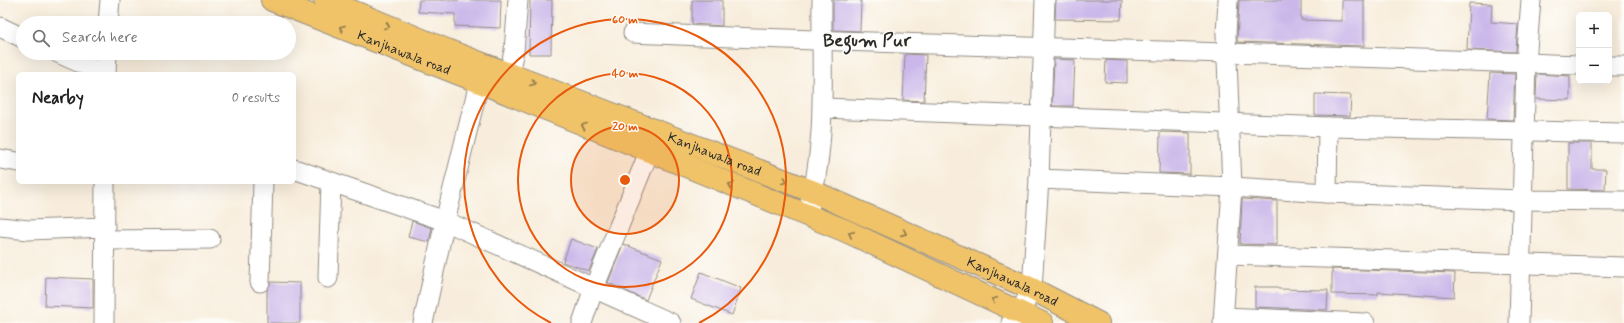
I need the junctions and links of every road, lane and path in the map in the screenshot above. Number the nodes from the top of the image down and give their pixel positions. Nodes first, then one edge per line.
1 (110, 0) edge
2 (272, 0) edge
3 (325, 0) edge
4 (518, 0) edge
5 (822, 0) edge
6 (1044, 0) edge
7 (1228, 0) edge
8 (1531, 0) edge
9 (109, 16) edge
10 (0, 27) edge
11 (633, 33) dead end
12 (16, 35) edge
13 (822, 41) junction
14 (1043, 47) junction
15 (1227, 52) junction
16 (74, 60) edge
17 (107, 60) edge
18 (1526, 62) junction
19 (1576, 64) edge
20 (1612, 66) edge
21 (1624, 66) edge
22 (101, 72) edge
23 (106, 72) edge
24 (482, 73) junction
25 (509, 73) junction
26 (823, 108) junction
27 (1042, 116) junction
28 (1231, 124) junction
29 (1328, 127) junction
30 (1525, 131) junction
31 (1624, 134) edge
32 (649, 152) junction
33 (0, 159) edge
34 (16, 162) edge
35 (296, 170) edge
36 (1040, 180) junction
37 (332, 182) junction
38 (105, 184) edge
39 (263, 184) edge
40 (1232, 187) junction
41 (814, 192) junction
42 (1327, 193) junction
43 (1521, 200) junction
44 (1624, 201) edge
45 (807, 215) junction
46 (445, 221) junction
47 (0, 227) edge
48 (105, 233) junction
49 (210, 239) dead end
50 (1228, 255) junction
51 (1522, 264) junction
52 (1624, 268) edge
53 (328, 278) dead end
54 (260, 282) dead end
55 (594, 288) junction
56 (1032, 289) junction
57 (1016, 317) edge
58 (1223, 320) edge
59 (104, 323) edge
60 (423, 323) edge
61 (582, 323) edge
62 (671, 323) edge
63 (1042, 323) edge
64 (1098, 323) edge
65 (1365, 323) edge
66 (1519, 323) edge

1 - 9 street
24 -> 2 main road, Kanjhawala road
3 -> 24 main road, Kanjhawala road
4 - 25 street
5 - 13 street
6 - 14 street
7 - 15 street
8 - 18 street
10 - 12 street
11 - 13 street
13 - 14 street
13 - 26 street
14 - 15 street
14 - 27 street
15 - 18 street
15 - 28 street
16 - 22 street
17 - 23 street
18 - 19 street
18 - 30 street
20 - 21 street
24 - 25 main road, Kanjhawala road
32 -> 24 main road, Kanjhawala road
24 - 46 street
25 -> 41 main road, Kanjhawala road
26 - 27 street
26 - 41 street
27 - 28 street
27 - 36 street
28 - 29 street
28 - 40 street
29 - 30 street
29 - 42 street
30 - 31 street
30 - 43 street
45 -> 32 main road, Kanjhawala road
32 - 55 street
33 - 34 street
35 - 37 street
36 - 40 street
36 - 56 street
37 - 46 street
37 - 53 street
38 - 48 street
39 - 54 street
40 - 42 street
40 - 50 street
41 - 45 street
41 -> 56 main road, Kanjhawala road
42 - 43 street
43 - 44 street
43 - 51 street
57 -> 45 main road, Kanjhawala road
46 - 55 street
46 - 60 street
47 - 48 street
48 - 49 street
48 - 59 street
50 - 51 street
50 - 58 street
51 - 52 street
51 - 66 street
55 - 61 street
55 - 62 street
56 - 57 street
56 - 64 main road, Kanjhawala road
57 - 63 main road, Kanjhawala road
58 - 65 street

